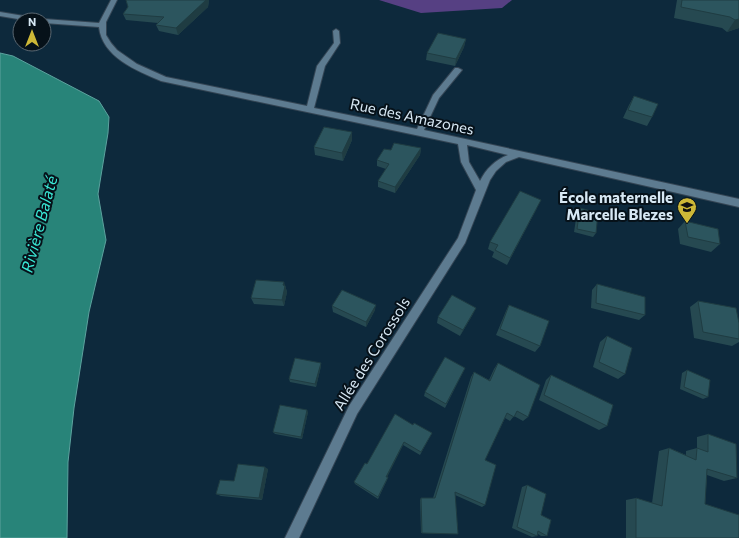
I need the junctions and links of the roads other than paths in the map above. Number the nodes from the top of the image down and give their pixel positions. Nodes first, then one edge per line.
1 (114, 0) edge
2 (0, 14) edge
3 (12, 16) edge
4 (52, 22) edge
5 (102, 25) junction
6 (336, 31) dead end
7 (458, 70) dead end
8 (310, 110) junction
9 (419, 132) junction
10 (462, 142) junction
11 (518, 154) junction
12 (480, 189) junction
13 (739, 203) edge
14 (292, 538) edge

1 - 5 street
2 - 3 street
4 - 5 street
5 - 8 street, Rue des Amazones
6 - 8 street
7 - 9 street
8 - 9 street, Rue des Amazones
9 - 10 street, Rue des Amazones
10 - 11 street, Rue des Amazones
10 - 12 street
11 - 12 street, Allée des Corossols
11 - 13 street, Rue des Amazones
12 - 14 street, Allée des Corossols

